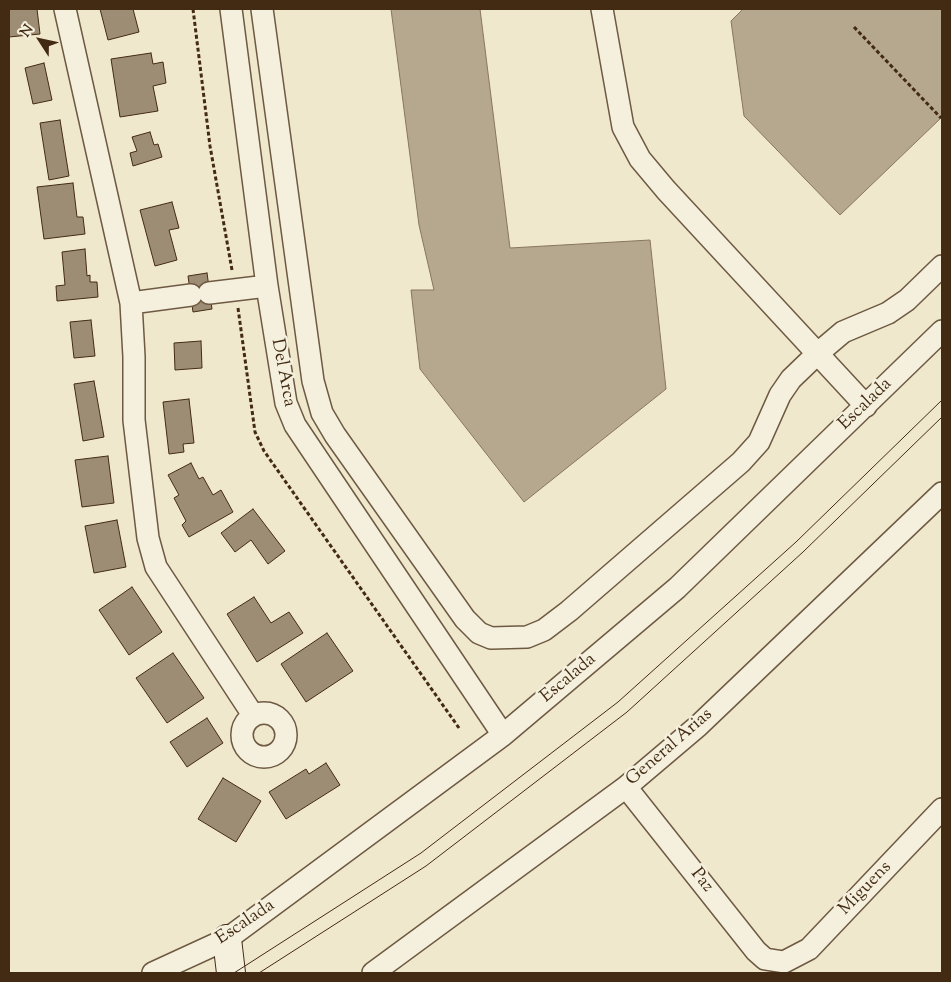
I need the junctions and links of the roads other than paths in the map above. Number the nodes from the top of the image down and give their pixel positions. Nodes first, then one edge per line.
1 (65, 9) edge
2 (231, 9) edge
3 (262, 9) edge
4 (602, 9) edge
5 (942, 266) edge
6 (267, 286) junction
7 (131, 303) junction
8 (942, 331) edge
9 (817, 354) junction
10 (866, 406) junction
11 (942, 493) edge
12 (254, 715) dead end
13 (503, 735) junction
14 (626, 787) junction
15 (941, 818) edge
16 (228, 939) junction
17 (784, 962) joint
18 (153, 973) edge
19 (232, 973) edge
20 (373, 973) edge

1 - 7 street
2 - 6 street, Del Arca
3 - 9 street
4 - 9 street
5 - 9 street
6 - 7 street
6 - 13 street, Del Arca
7 - 12 street
8 - 10 street, Escalada
9 - 10 street
10 - 13 street, Escalada
11 - 14 street, General Arias
13 - 16 street, Escalada
14 - 17 street, Paz
14 - 20 street, General Arias
15 - 17 street, Miguens
16 - 18 street, Escalada
16 - 19 street

